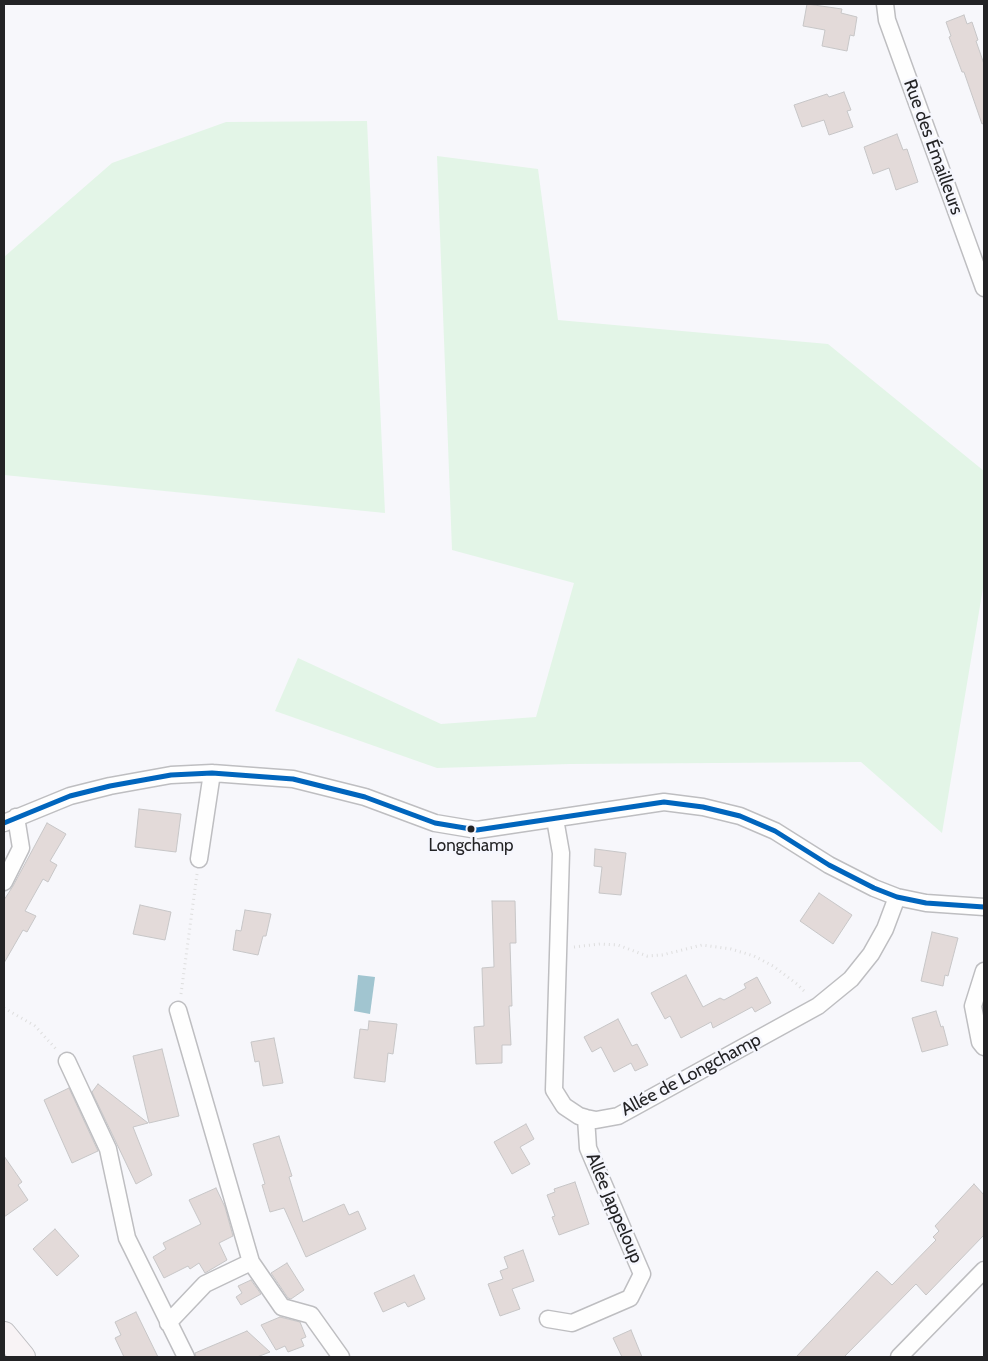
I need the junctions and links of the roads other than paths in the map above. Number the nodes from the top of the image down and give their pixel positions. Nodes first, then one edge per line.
1 (885, 4) edge
2 (984, 288) edge
3 (212, 773) junction
4 (555, 819) junction
5 (10, 820) edge
6 (199, 858) road end
7 (4, 882) edge
8 (897, 897) junction
9 (984, 907) edge
10 (984, 971) edge
11 (178, 1010) road end
12 (984, 1047) edge
13 (67, 1061) road end
14 (586, 1118) junction
15 (251, 1262) junction
16 (984, 1270) edge
17 (548, 1319) dead end
18 (168, 1324) junction
19 (4, 1334) edge
20 (23, 1357) edge
21 (186, 1357) edge
22 (341, 1357) edge
23 (899, 1357) edge

1 - 2 street, Rue des Émailleurs
3 - 4 street
3 - 5 street
3 - 6 street
4 - 8 street
4 - 14 street
5 - 7 street
8 - 9 street
8 - 14 street, Allée de Longchamp
10 - 12 street
11 - 15 street
13 - 18 street
14 - 17 street, Allée Jappeloup
15 - 18 street
15 - 22 street
16 - 23 street
18 - 21 street
19 - 20 main road

